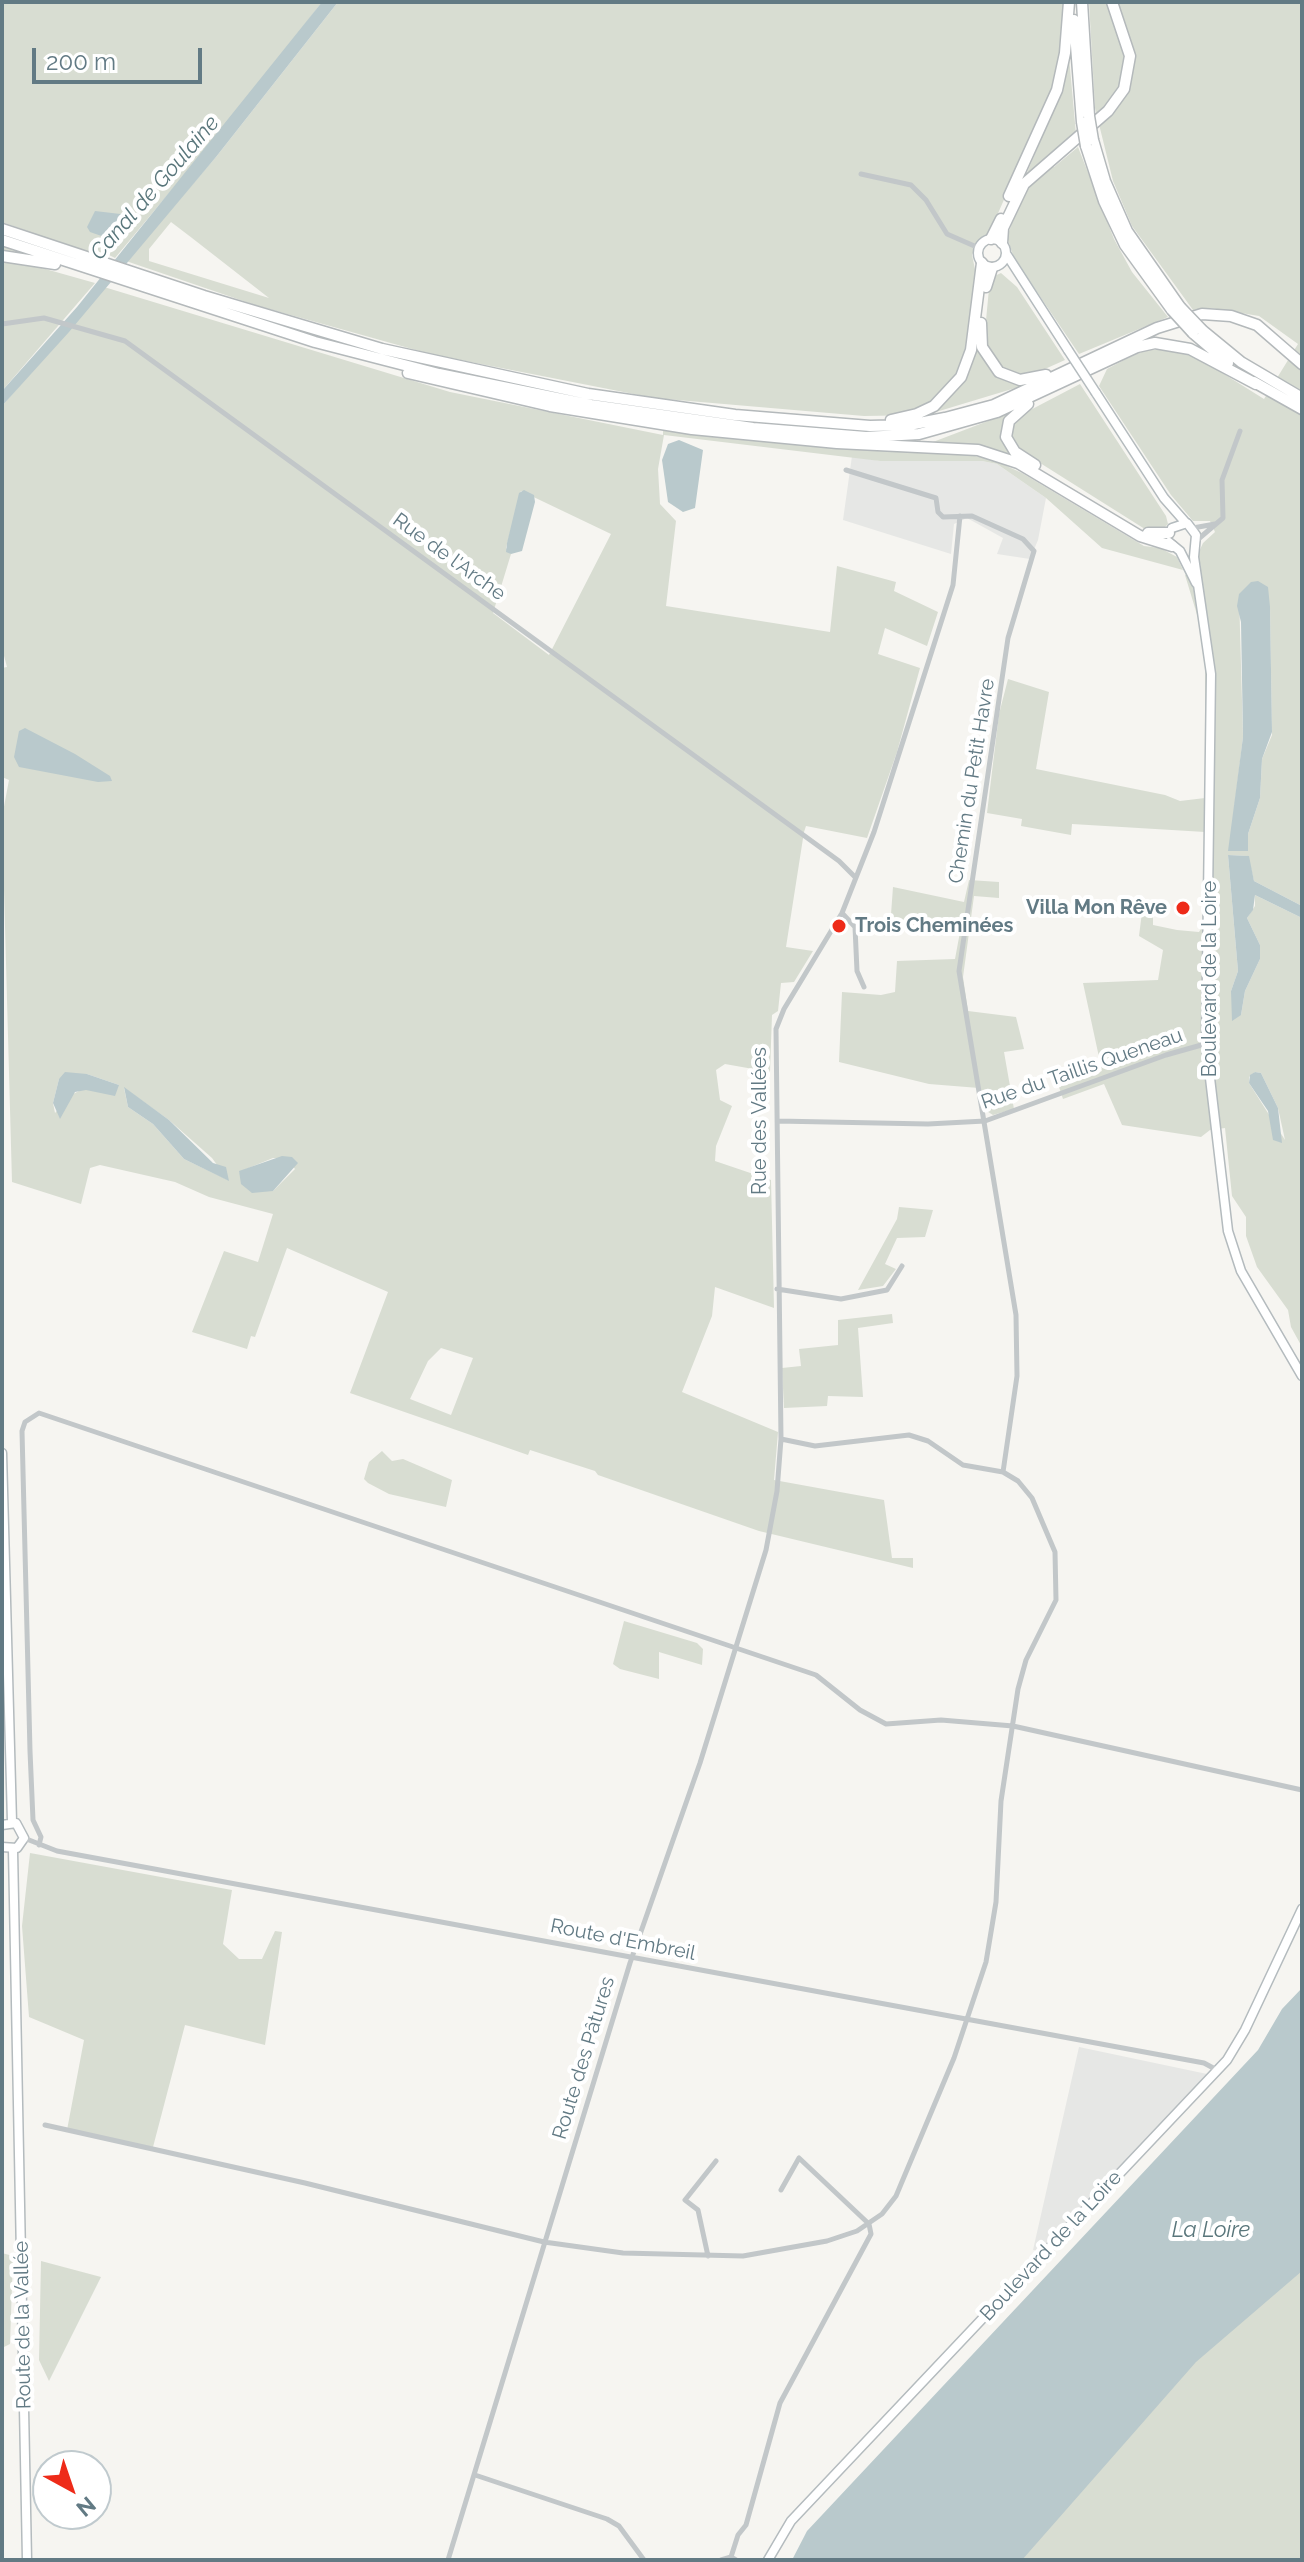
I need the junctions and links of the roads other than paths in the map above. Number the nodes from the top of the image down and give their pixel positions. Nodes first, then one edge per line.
1 (1071, 2) edge
2 (1082, 2) edge
3 (1112, 2) edge
4 (1085, 119) junction
5 (861, 174) dead end
6 (2, 229) edge
7 (2, 240) edge
8 (997, 241) junction
9 (979, 248) junction
10 (1007, 255) junction
11 (2, 256) edge
12 (992, 265) junction
13 (103, 268) junction
14 (123, 274) junction
15 (1023, 281) junction
16 (2, 324) edge
17 (315, 342) junction
18 (1092, 364) junction
19 (1302, 364) edge
20 (1245, 374) junction
21 (1302, 398) edge
22 (1302, 409) edge
23 (847, 424) junction
24 (1240, 431) dead end
25 (846, 470) dead end
26 (1164, 498) junction
27 (960, 516) junction
28 (1216, 524) junction
29 (1190, 526) junction
30 (1170, 531) junction
31 (1194, 544) junction
32 (1176, 548) junction
33 (1205, 611) junction
34 (855, 877) junction
35 (842, 913) junction
36 (864, 987) dead end
37 (1206, 1044) junction
38 (776, 1121) junction
39 (985, 1121) junction
40 (902, 1266) dead end
41 (777, 1289) junction
42 (1302, 1376) edge
43 (781, 1439) junction
44 (2, 1453) edge
45 (1003, 1472) junction
46 (772, 1522) joint
47 (737, 1650) junction
48 (1013, 1726) junction
49 (1302, 1790) edge
50 (12, 1822) junction
51 (2, 1825) edge
52 (24, 1838) junction
53 (39, 1845) junction
54 (2, 1847) edge
55 (13, 1850) junction
56 (1302, 1909) edge
57 (632, 1957) junction
58 (969, 2020) junction
59 (1217, 2070) junction
60 (45, 2125) dead end
61 (716, 2161) dead end
62 (781, 2190) dead end
63 (869, 2224) junction
64 (544, 2242) junction
65 (708, 2256) junction
66 (475, 2475) junction
67 (734, 2558) edge
68 (27, 2560) edge
69 (448, 2560) edge
70 (644, 2560) edge
71 (721, 2560) edge
72 (768, 2560) edge

1 - 4 highway
1 - 8 highway
2 - 4 highway
3 - 8 highway
4 - 20 highway, bridge
5 - 9 street
6 - 13 highway
7 - 13 highway
8 - 9 main road
8 - 10 main road
9 - 12 main road
10 - 12 main road
10 - 15 main road
11 - 13 highway
12 - 15 main road
12 - 18 highway
12 - 23 highway
13 - 14 highway
14 - 17 highway
14 - 23 highway
15 - 26 main road, bridge
16 - 34 street, Rue de l'Arche
17 - 18 highway
17 - 32 highway
18 - 19 highway
18 - 20 highway
18 - 23 highway
18 - 30 highway
20 - 21 highway
20 - 22 highway
24 - 28 street
25 - 27 street, Chemin du Petit Havre
26 - 29 main road
26 - 30 main road, Boulevard de la Loire
27 - 34 street, Rue des Vallées
27 - 39 street, Chemin du Petit Havre
28 - 29 street
28 - 31 street
29 - 30 main road
29 - 31 main road, Boulevard de la Loire
30 - 32 main road, Boulevard de la Loire
31 - 32 main road
31 - 33 main road, Boulevard de la Loire
32 - 33 main road, Boulevard de la Loire
33 - 37 main road, Boulevard de la Loire
34 - 35 street, Rue des Vallées
35 - 36 street
35 - 38 street, Rue des Vallées
37 - 39 street, Rue du Taillis Queneau
37 - 42 main road, Boulevard de la Loire
38 - 39 street, Rue du Taillis Queneau
38 - 41 street, Rue des Vallées
39 - 45 street, Chemin du Petit Havre
40 - 41 street
41 - 43 street, Rue des Vallées
43 - 45 street
43 - 46 street, Rue des Vallées
44 - 50 main road
45 - 48 street
46 - 47 street, Route des Pâtures
47 - 48 street
47 - 53 street
47 - 57 street, Route des Pâtures
48 - 49 street
48 - 58 street
50 - 51 main road
50 - 52 main road
52 - 53 street, Route d'Embreil
52 - 55 main road
53 - 57 street, Route d'Embreil
54 - 55 main road
55 - 68 main road, Route de la Vallée
56 - 59 main road, Boulevard de la Loire
57 - 58 street, Route d'Embreil
57 - 64 street, Route des Pâtures
58 - 59 street, Route d'Embreil
58 - 63 street
59 - 72 main road, Boulevard de la Loire
60 - 64 street
61 - 65 street
62 - 63 street
63 - 65 street
63 - 67 street
64 - 65 street
64 - 66 street, Route des Pâtures
66 - 69 street, Route des Pâtures
66 - 70 street
67 - 71 street

